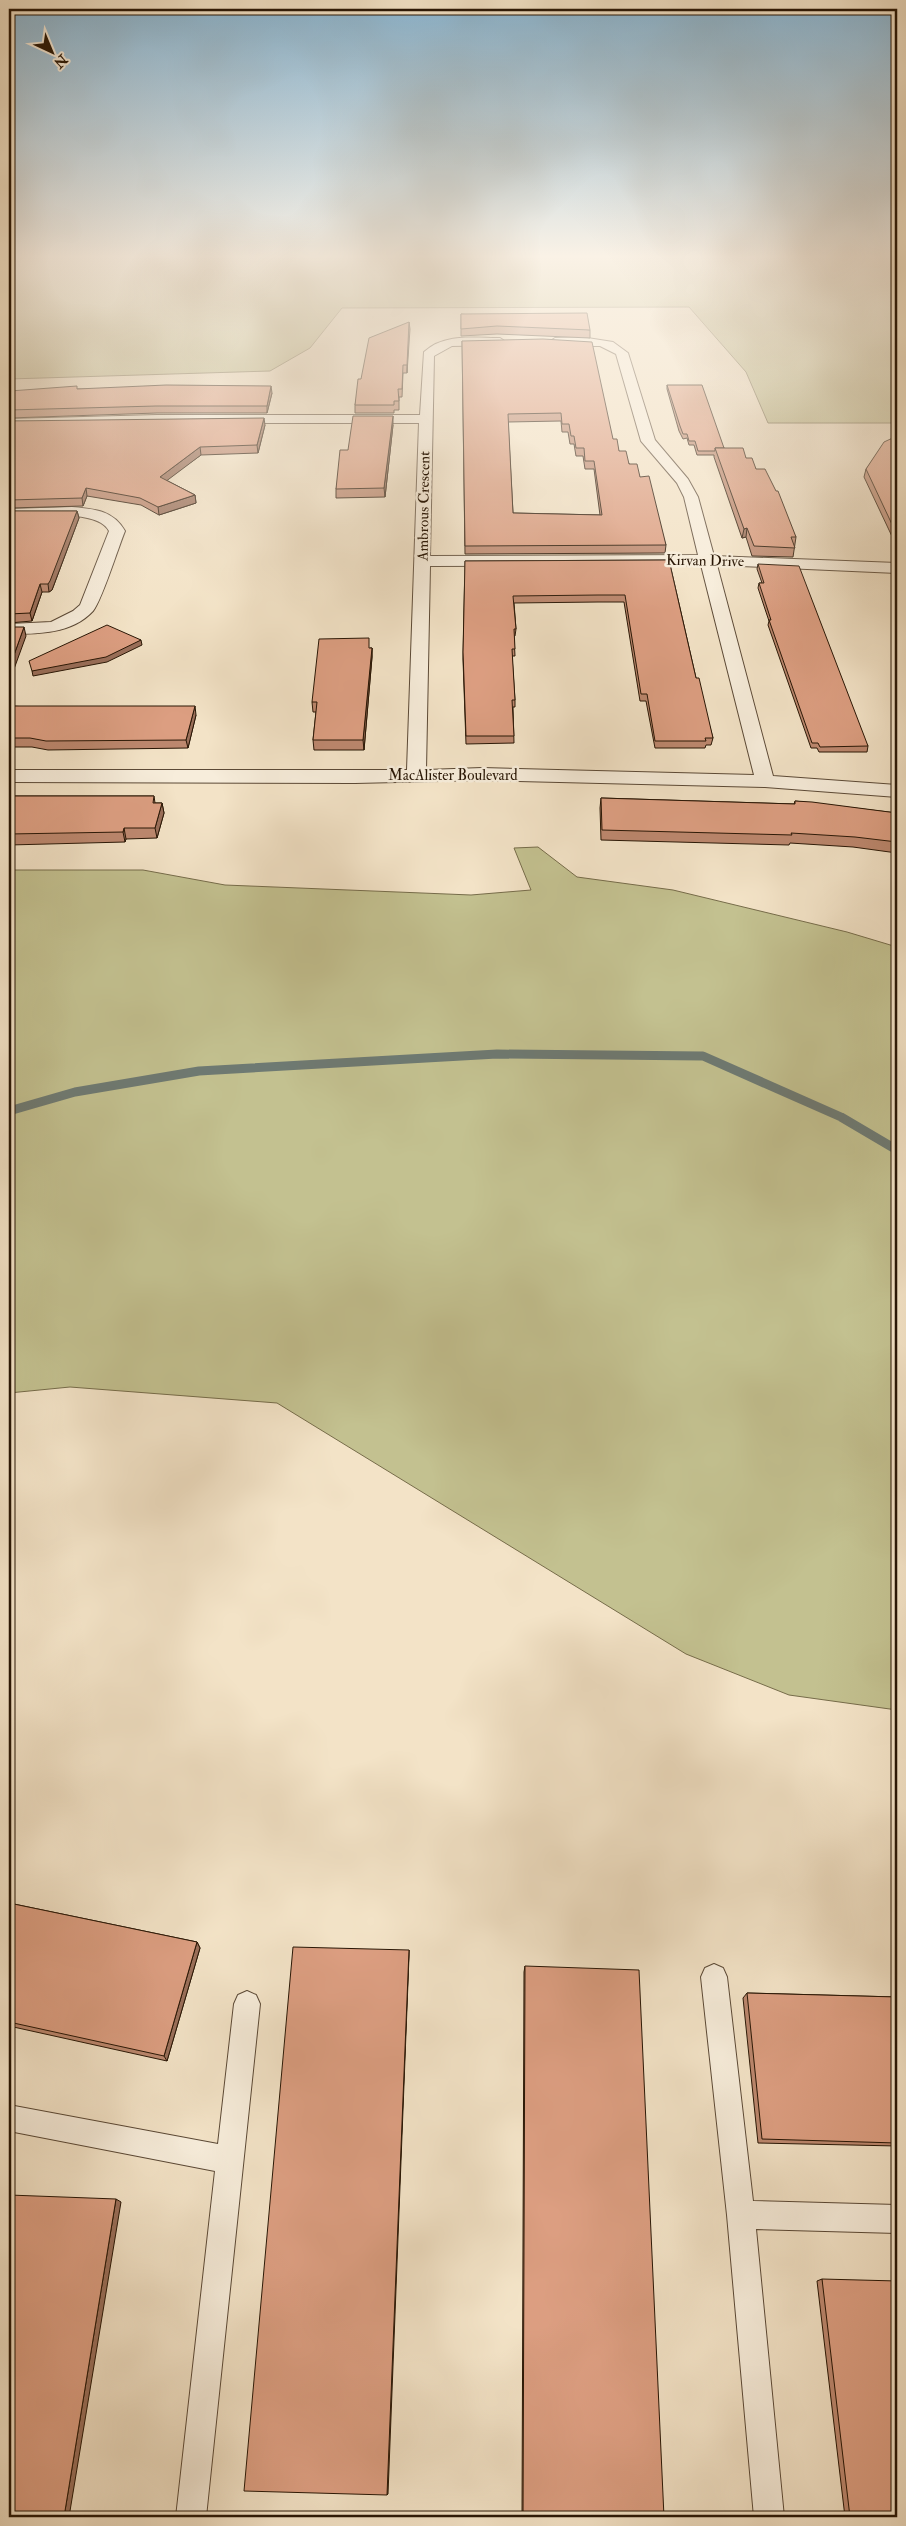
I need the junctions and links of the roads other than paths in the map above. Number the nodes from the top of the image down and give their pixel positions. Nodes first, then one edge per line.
1 (427, 376) edge
2 (628, 376) edge
3 (426, 419) junction
4 (9, 423) edge
5 (9, 513) edge
6 (422, 560) junction
7 (707, 560) junction
8 (897, 568) edge
9 (9, 629) edge
10 (416, 774) junction
11 (9, 776) edge
12 (765, 781) junction
13 (897, 791) edge
14 (714, 1977) dead end
15 (247, 2004) dead end
16 (9, 2118) edge
17 (230, 2160) junction
18 (741, 2215) junction
19 (897, 2219) edge
20 (192, 2517) edge
21 (769, 2517) edge

1 - 3 street, Ambrous Crescent
2 - 7 street
3 - 4 street
3 - 6 street, Ambrous Crescent
5 - 9 street
6 - 7 street, Kirvan Drive
6 - 10 street, Ambrous Crescent
7 - 8 street, Kirvan Drive
7 - 12 street
10 - 11 street, MacAlister Boulevard
10 - 12 street, MacAlister Boulevard
12 - 13 street, MacAlister Boulevard
14 - 18 lane
15 - 17 lane
16 - 17 lane
17 - 20 lane
18 - 19 lane
18 - 21 lane

